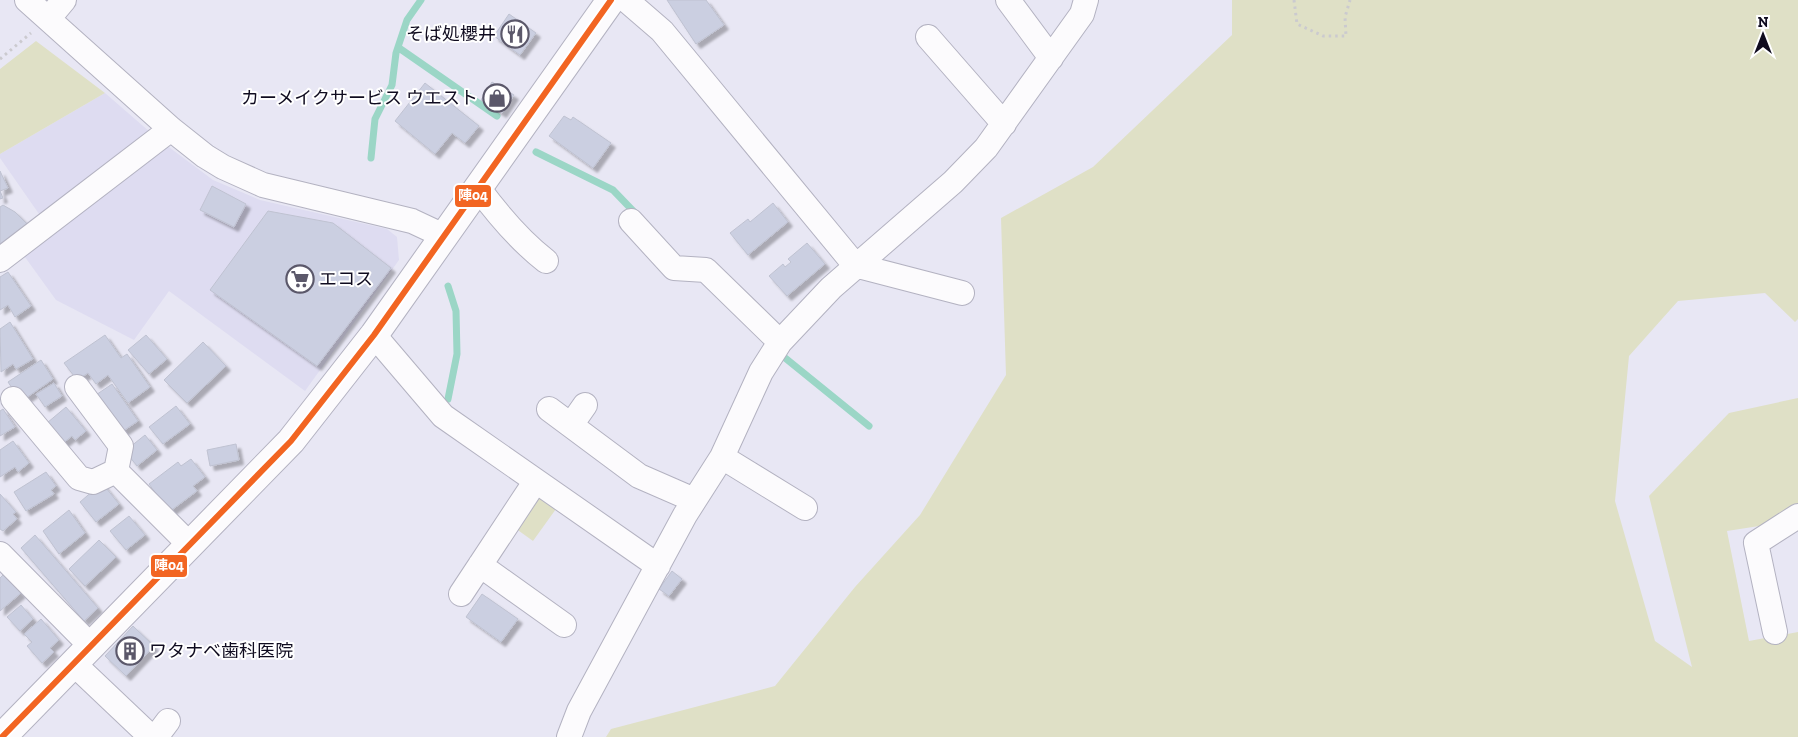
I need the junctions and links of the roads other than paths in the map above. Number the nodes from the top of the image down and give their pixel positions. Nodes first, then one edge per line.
1 (64, 0) edge
2 (611, 0) edge
3 (626, 0) edge
4 (1008, 0) edge
5 (1086, 0) edge
6 (39, 10) edge
7 (928, 37) dead end
8 (1051, 58) junction
9 (1004, 124) junction
10 (171, 129) junction
11 (479, 188) junction
12 (631, 221) dead end
13 (444, 236) junction
14 (0, 260) edge
15 (546, 261) dead end
16 (858, 266) junction
17 (962, 293) dead end
18 (374, 335) junction
19 (780, 342) junction
20 (77, 387) dead end
21 (13, 399) dead end
22 (585, 405) dead end
23 (550, 409) dead end
24 (571, 425) junction
25 (722, 457) junction
26 (116, 470) junction
27 (535, 482) junction
28 (694, 500) junction
29 (805, 508) dead end
30 (1798, 516) edge
31 (189, 544) junction
32 (0, 554) edge
33 (480, 566) junction
34 (658, 566) junction
35 (461, 594) dead end
36 (564, 625) dead end
37 (1775, 632) dead end
38 (82, 654) junction
39 (2, 737) edge
40 (151, 737) edge
41 (569, 737) edge

1 - 6 street
2 - 11 main road
3 - 16 street
4 - 8 street
5 - 8 street
6 - 10 street
7 - 9 street
8 - 9 street
9 - 16 street
10 - 13 street
10 - 14 street
11 - 13 main road
11 - 15 street
12 - 19 street
13 - 18 main road
16 - 17 street
16 - 19 street
18 - 27 street
18 - 31 main road
19 - 25 street
20 - 26 street
21 - 26 street
22 - 24 street
23 - 24 street
24 - 28 street
25 - 28 street
25 - 29 street
26 - 31 street
27 - 33 street
27 - 34 street
28 - 34 street
30 - 37 street
31 - 38 main road
32 - 38 street
33 - 35 street
33 - 36 street
34 - 41 street
38 - 39 main road
38 - 40 street

